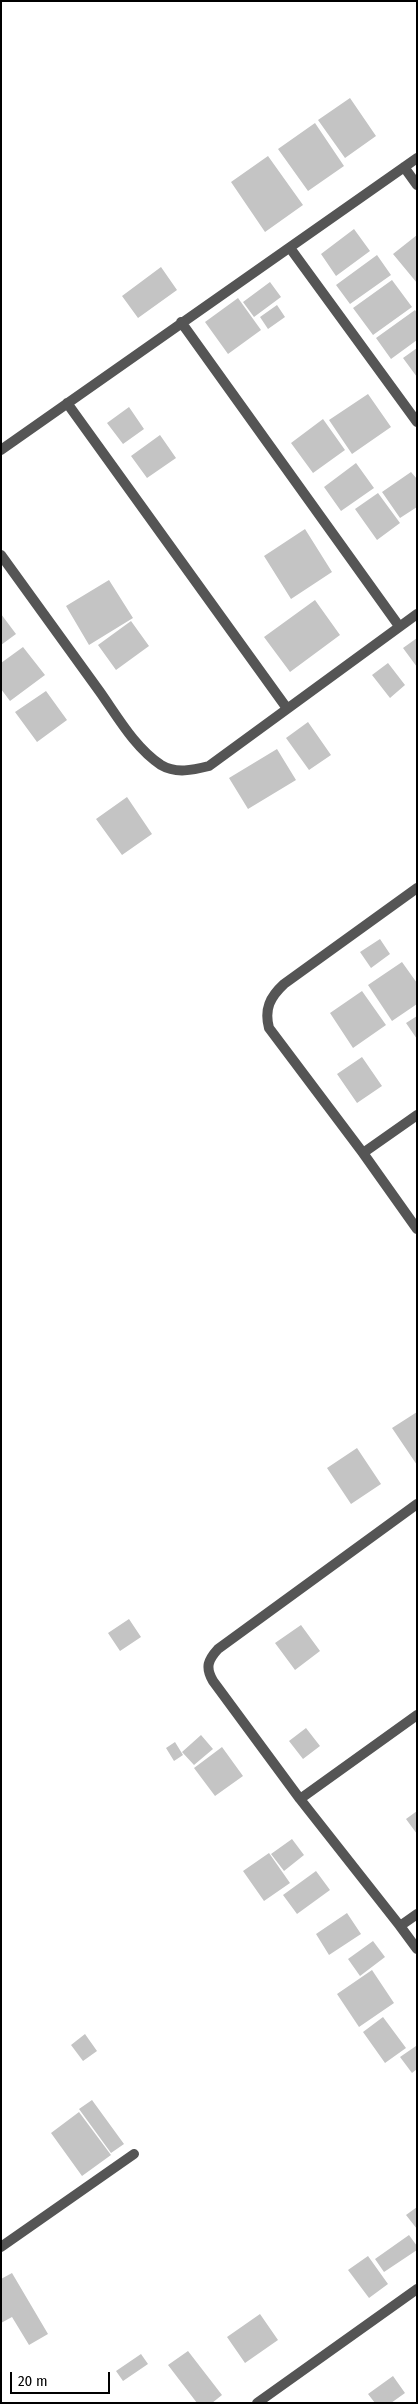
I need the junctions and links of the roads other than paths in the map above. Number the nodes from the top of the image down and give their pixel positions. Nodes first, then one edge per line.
1 (417, 158) edge
2 (404, 167) junction
3 (417, 185) edge
4 (290, 248) junction
5 (181, 322) junction
6 (67, 403) junction
7 (417, 422) edge
8 (1, 450) edge
9 (1, 555) edge
10 (417, 614) edge
11 (399, 626) junction
12 (286, 707) junction
13 (417, 888) edge
14 (417, 1115) edge
15 (363, 1153) junction
16 (417, 1229) edge
17 (417, 1504) edge
18 (417, 1715) edge
19 (300, 1799) junction
20 (417, 1914) edge
21 (400, 1926) junction
22 (417, 1949) edge
23 (134, 2154) dead end
24 (1, 2247) edge
25 (417, 2289) edge
26 (257, 2403) edge

1 - 2 street
2 - 3 street
2 - 4 street
4 - 5 street
4 - 7 street
5 - 6 street
5 - 11 street
6 - 8 street
6 - 12 street
9 - 12 street
10 - 11 street
11 - 12 street
13 - 15 street
14 - 15 street
15 - 16 street
17 - 19 street
18 - 19 street
19 - 21 street
20 - 21 street
21 - 22 street
23 - 24 street
25 - 26 street

